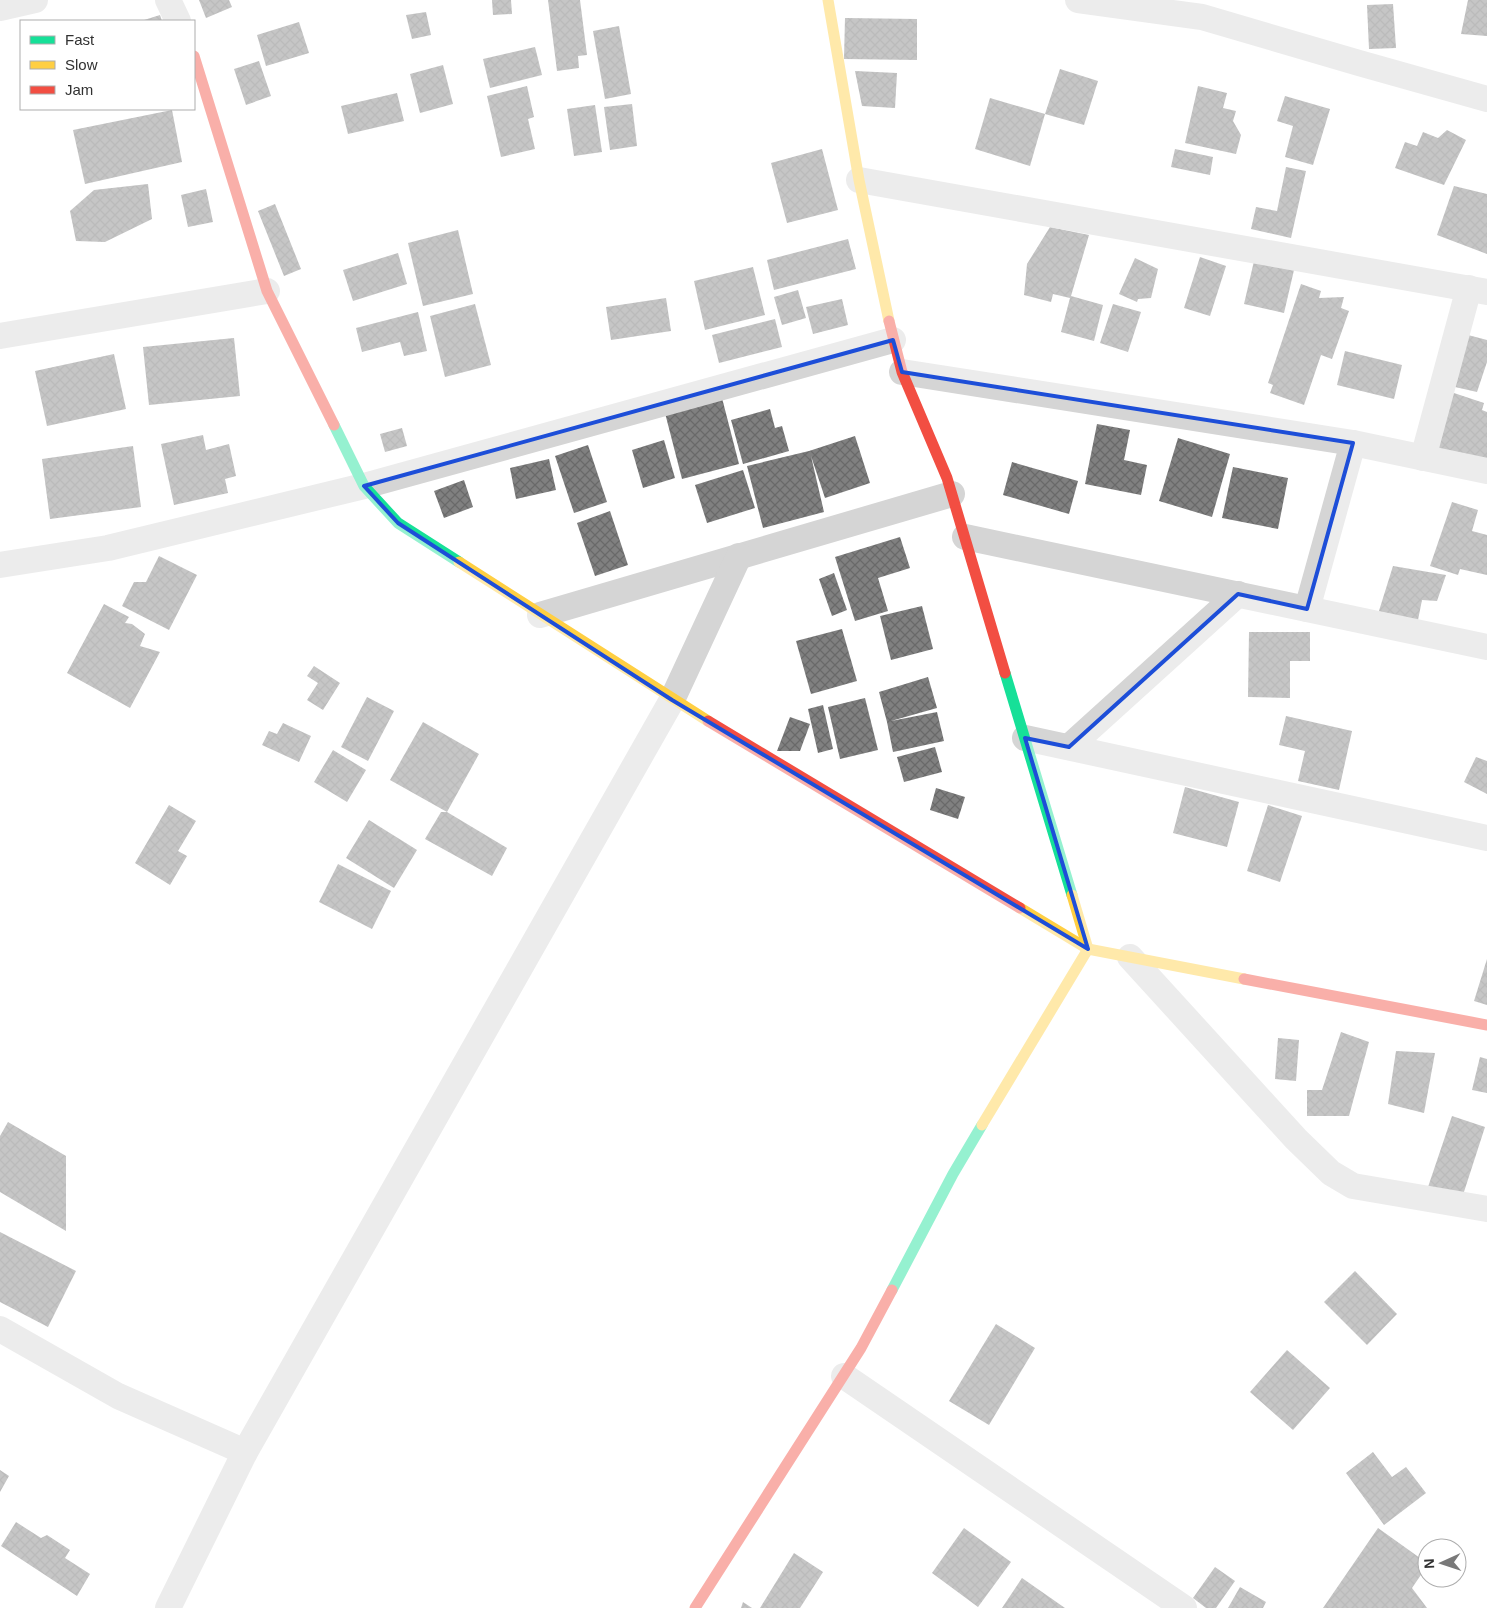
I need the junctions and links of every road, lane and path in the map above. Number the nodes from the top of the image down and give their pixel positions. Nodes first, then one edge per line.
1 (35, 0) edge
2 (168, 0) edge
3 (828, 0) edge
4 (1078, 0) edge
5 (0, 8) edge
6 (178, 20) edge
7 (195, 59) edge
8 (1487, 99) edge
9 (859, 180) junction
10 (1478, 290) edge
11 (267, 291) junction
12 (0, 336) edge
13 (893, 340) junction
14 (902, 372) junction
15 (1352, 442) junction
16 (1423, 458) junction
17 (1487, 471) edge
18 (364, 486) junction
19 (952, 494) junction
20 (965, 537) junction
21 (739, 556) junction
22 (0, 565) edge
23 (1238, 594) junction
24 (1307, 609) junction
25 (540, 614) junction
26 (1487, 648) edge
27 (672, 700) junction
28 (1025, 738) junction
29 (1068, 747) junction
30 (1487, 838) edge
31 (1088, 949) junction
32 (1130, 957) junction
33 (1487, 1024) edge
34 (1487, 1209) edge
35 (0, 1329) edge
36 (844, 1376) junction
37 (245, 1452) junction
38 (1182, 1607) edge
39 (168, 1608) edge
40 (695, 1608) edge

1 - 5 street
2 - 6 street
3 - 9 street
4 - 8 street
7 - 11 street
9 - 10 street
9 - 13 street
10 - 16 street
11 - 12 street
11 - 18 street
13 - 14 street
13 - 18 street
14 - 15 street
14 - 19 street
15 - 16 street
15 - 24 street
16 - 17 street
18 - 22 street
18 - 25 street
19 - 20 street
19 - 21 street
20 - 23 street
20 - 28 street
21 - 25 street
21 - 27 street
23 - 24 street
23 - 29 street
24 - 26 street
25 - 27 street
27 - 31 street
27 - 37 street
28 - 29 street
28 - 31 street
29 - 30 street
31 - 32 street
31 - 36 street
32 - 33 street
32 - 34 street
35 - 37 street
36 - 38 street
36 - 40 street
37 - 39 street

